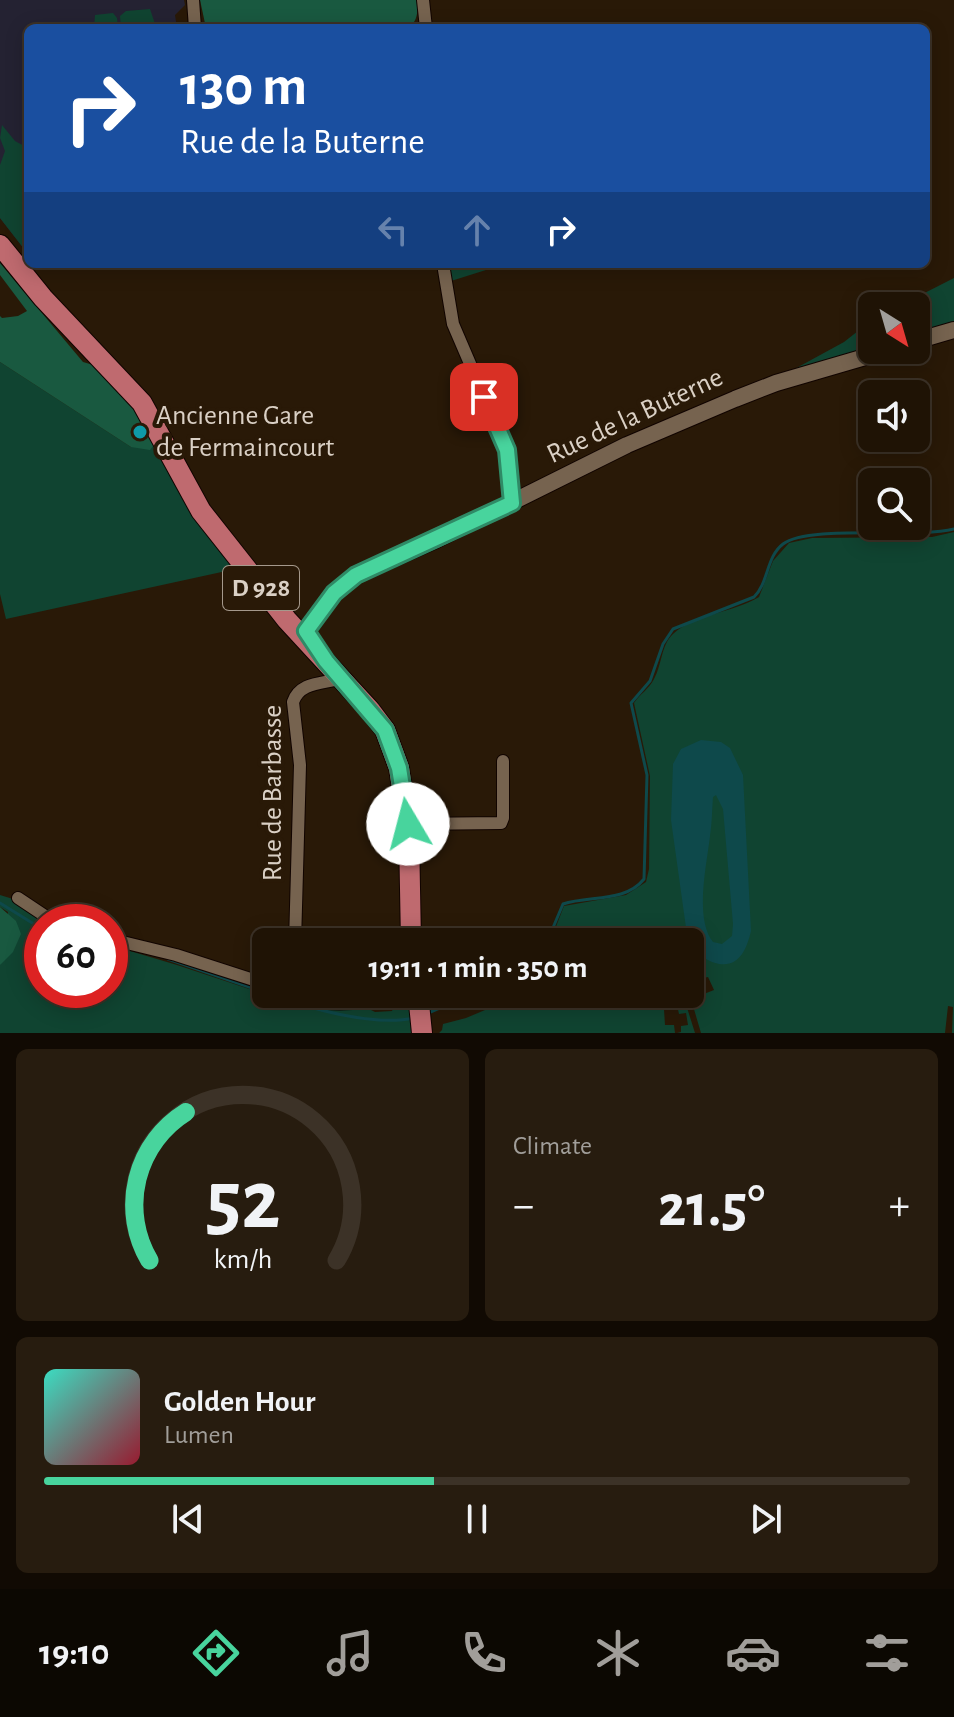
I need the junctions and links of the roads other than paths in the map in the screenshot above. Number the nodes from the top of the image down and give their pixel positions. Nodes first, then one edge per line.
1 (193, 0) edge
2 (423, 0) edge
3 (195, 24) edge
4 (426, 24) edge
5 (0, 245) edge
6 (444, 268) edge
7 (954, 330) edge
8 (930, 337) edge
9 (858, 359) edge
10 (512, 503) junction
11 (304, 634) junction
12 (342, 678) junction
13 (503, 761) dead end
14 (408, 824) junction
15 (18, 898) dead end
16 (27, 904) edge
17 (295, 928) edge
18 (411, 928) edge
19 (128, 943) edge
20 (252, 979) edge

1 - 3 street
2 - 4 street
5 - 11 main road, D 928
6 - 10 street
7 - 8 street
9 - 10 street, Rue de la Buterne
10 - 11 street, Rue de la Buterne
11 - 12 main road, D 928
12 - 14 main road, D 928
12 - 17 street, Rue de Barbasse
13 - 14 street
14 - 18 main road, D 928
15 - 16 street
19 - 20 street

